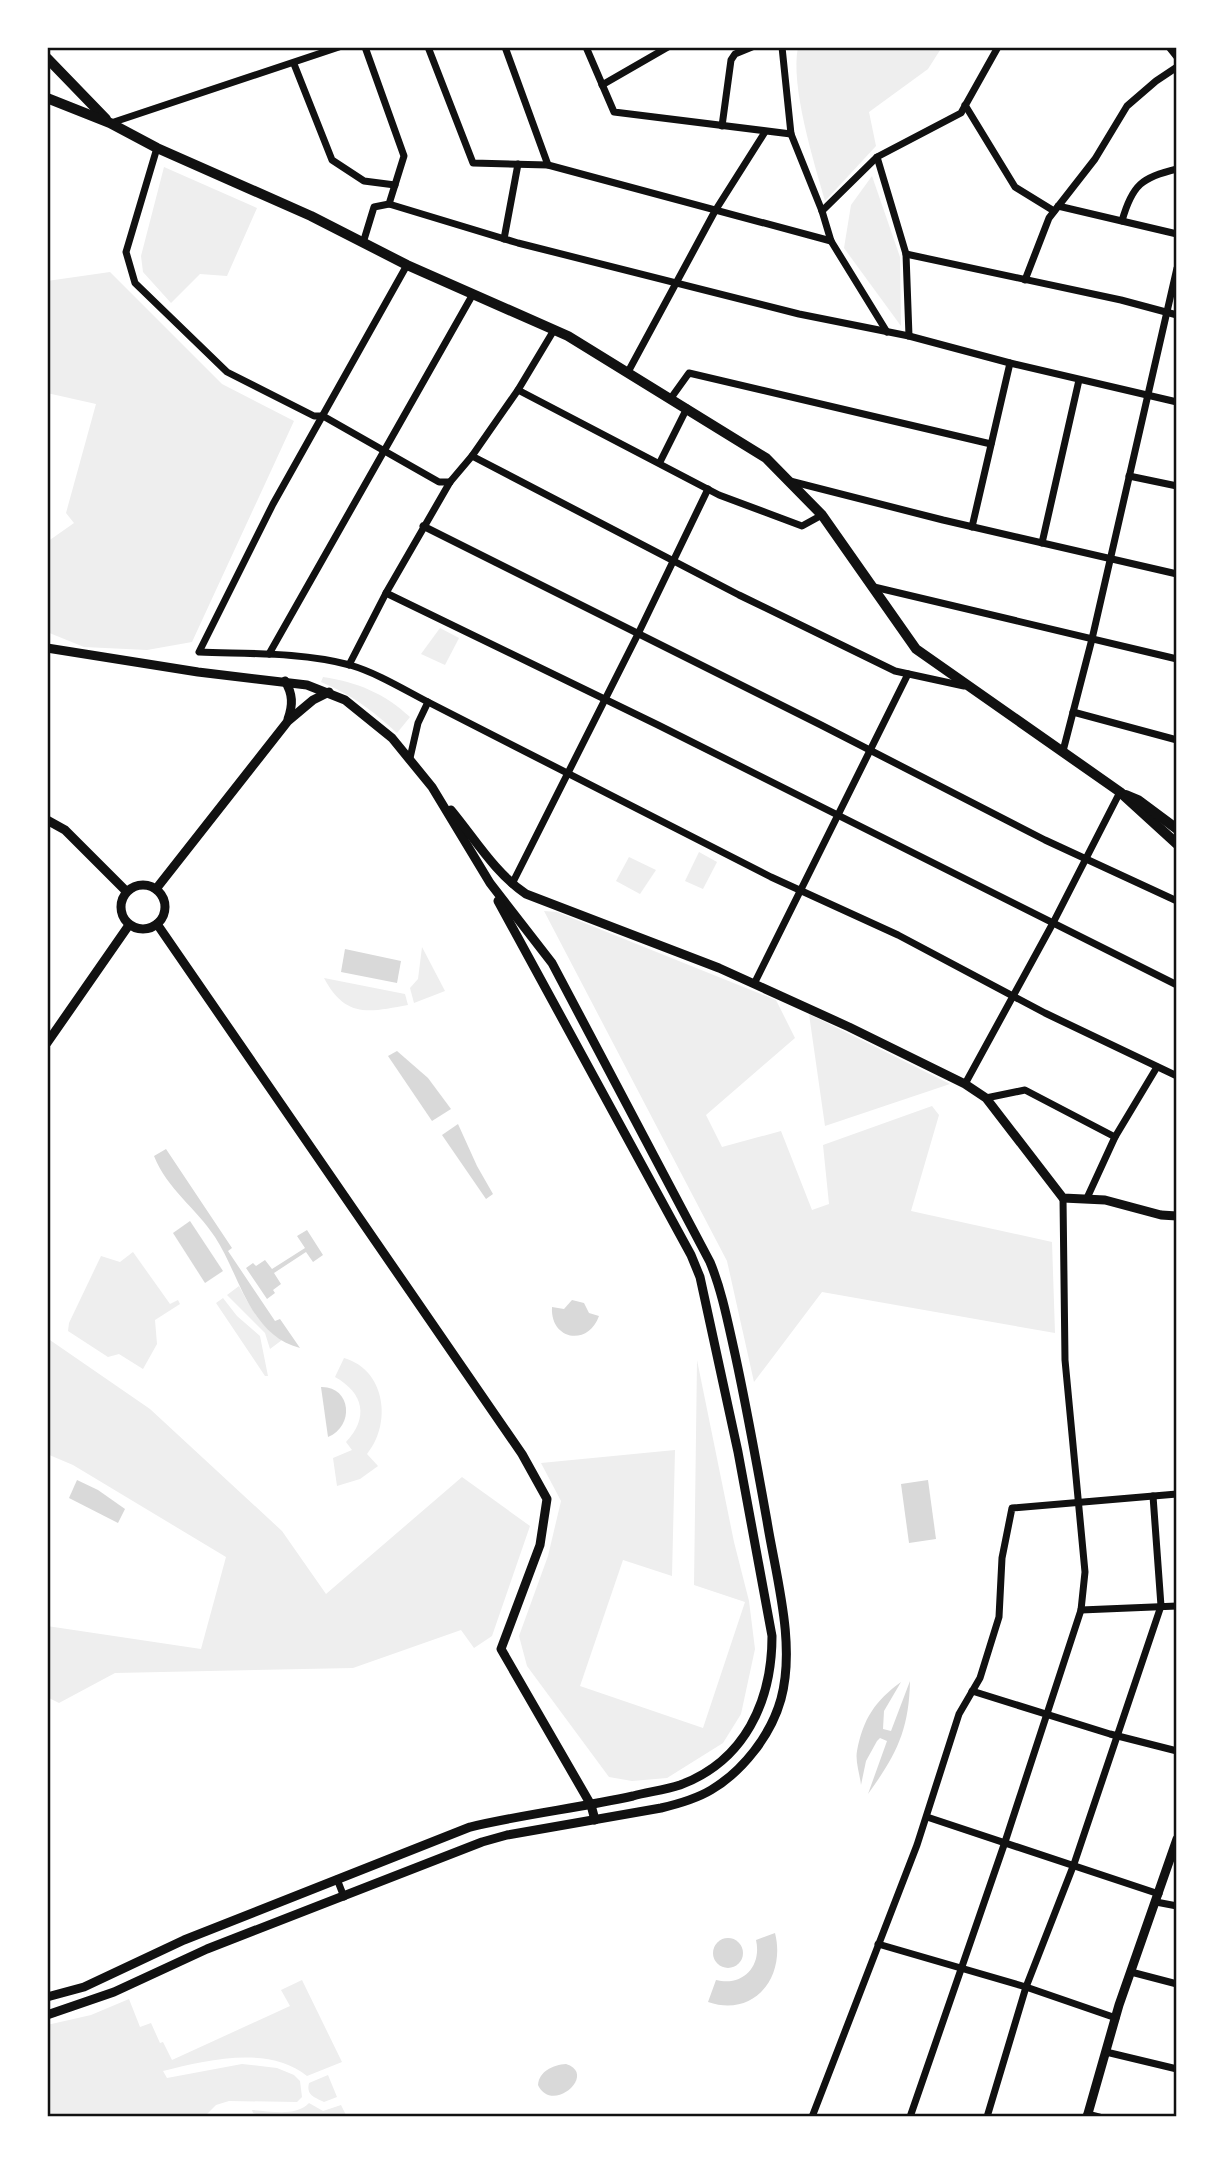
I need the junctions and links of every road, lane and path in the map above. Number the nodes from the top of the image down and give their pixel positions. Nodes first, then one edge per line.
1 (339, 47) edge
2 (365, 47) edge
3 (428, 47) edge
4 (505, 47) edge
5 (586, 47) edge
6 (667, 47) edge
7 (752, 47) edge
8 (782, 47) edge
9 (998, 47) edge
10 (1169, 47) edge
11 (1177, 57) edge
12 (47, 58) edge
13 (294, 64) junction
14 (1177, 67) edge
15 (602, 85) junction
16 (47, 99) edge
17 (965, 105) junction
18 (110, 123) junction
19 (722, 127) junction
20 (765, 132) junction
21 (791, 134) junction
22 (157, 148) junction
23 (877, 157) junction
24 (518, 164) junction
25 (548, 165) junction
26 (1177, 169) edge
27 (395, 185) junction
28 (389, 204) junction
29 (1056, 208) junction
30 (715, 211) junction
31 (822, 211) junction
32 (1122, 221) junction
33 (1177, 234) edge
34 (504, 239) junction
35 (831, 241) junction
36 (363, 243) junction
37 (906, 254) junction
38 (407, 265) junction
39 (1177, 268) edge
40 (1025, 280) junction
41 (677, 283) junction
42 (473, 293) junction
43 (1166, 313) junction
44 (1177, 315) edge
45 (554, 330) junction
46 (887, 332) junction
47 (909, 336) junction
48 (1010, 363) junction
49 (628, 372) junction
50 (1079, 380) junction
51 (518, 390) junction
52 (1148, 395) junction
53 (671, 398) junction
54 (1177, 402) edge
55 (687, 408) junction
56 (323, 416) junction
57 (991, 444) junction
58 (384, 451) junction
59 (472, 456) junction
60 (660, 462) junction
61 (1129, 477) junction
62 (788, 480) junction
63 (450, 482) junction
64 (1177, 486) edge
65 (708, 489) junction
66 (822, 515) junction
67 (423, 526) junction
68 (972, 527) junction
69 (1042, 543) junction
70 (1111, 559) junction
71 (673, 560) junction
72 (1177, 574) edge
73 (874, 587) junction
74 (386, 593) junction
75 (638, 634) junction
76 (1092, 639) junction
77 (47, 648) edge
78 (269, 654) junction
79 (1177, 659) edge
80 (349, 665) junction
81 (908, 674) junction
82 (285, 681) junction
83 (969, 687) junction
84 (329, 692) junction
85 (604, 699) junction
86 (428, 702) junction
87 (1073, 712) junction
88 (288, 721) junction
89 (1177, 740) edge
90 (870, 750) junction
91 (1063, 751) junction
92 (410, 758) junction
93 (568, 772) junction
94 (432, 787) junction
95 (1120, 792) junction
96 (839, 816) junction
97 (47, 820) edge
98 (1177, 829) edge
99 (474, 839) junction
100 (1177, 844) edge
101 (468, 849) junction
102 (1086, 859) junction
103 (490, 883) junction
104 (512, 884) junction
105 (156, 889) junction
106 (126, 891) junction
107 (801, 891) junction
108 (1177, 901) edge
109 (1053, 923) junction
110 (157, 924) junction
111 (129, 925) junction
112 (754, 984) junction
113 (1177, 985) edge
114 (1012, 995) junction
115 (47, 1043) edge
116 (1157, 1067) junction
117 (1177, 1076) edge
118 (965, 1084) junction
119 (986, 1098) junction
120 (1115, 1137) junction
121 (1063, 1198) junction
122 (1087, 1198) junction
123 (1177, 1216) edge
124 (755, 1447) junction
125 (738, 1452) junction
126 (758, 1466) junction
127 (741, 1470) junction
128 (1177, 1494) edge
129 (1153, 1496) junction
130 (1080, 1503) junction
131 (1161, 1606) junction
132 (1177, 1606) edge
133 (1081, 1610) junction
134 (972, 1690) junction
135 (1048, 1714) junction
136 (1117, 1735) junction
137 (1177, 1751) edge
138 (591, 1805) junction
139 (926, 1816) junction
140 (595, 1819) junction
141 (1177, 1839) edge
142 (1005, 1842) junction
143 (1074, 1864) junction
144 (337, 1879) junction
145 (318, 1887) junction
146 (344, 1897) junction
147 (1158, 1898) junction
148 (327, 1903) junction
149 (1177, 1906) edge
150 (878, 1944) junction
151 (962, 1968) junction
152 (1131, 1972) junction
153 (1177, 1984) edge
154 (1026, 1987) junction
155 (47, 1997) edge
156 (47, 2015) edge
157 (1116, 2018) junction
158 (1106, 2053) junction
159 (1177, 2068) edge
160 (1087, 2116) edge
161 (813, 2117) edge
162 (910, 2117) edge
163 (987, 2117) edge
164 (1098, 2117) edge

1 - 13 street
2 - 27 street
3 - 24 street
4 - 25 street
5 - 15 street
6 - 15 street
7 - 19 street
8 - 21 street
9 - 17 street
10 - 11 street
12 - 18 main road
13 - 18 street
13 - 27 street
14 - 29 street
15 - 19 street
16 - 18 main road
17 - 23 street
17 - 29 street
18 - 22 main road
19 - 20 street
20 - 21 street
20 - 30 street
21 - 31 street
22 - 36 main road
22 - 56 street
23 - 31 street
23 - 37 street
24 - 25 street
24 - 34 street
25 - 30 street
26 - 32 street
27 - 28 street
28 - 34 street
28 - 36 street
29 - 32 street
29 - 40 street
30 - 35 street
30 - 41 street
31 - 35 street
32 - 33 street
34 - 41 street
35 - 46 street
36 - 38 main road
37 - 40 street
37 - 47 street
38 - 42 main road
38 - 56 street
39 - 43 street
40 - 43 street
41 - 46 street
41 - 49 street
42 - 45 main road
42 - 58 street
43 - 44 street
43 - 52 street
45 - 49 main road
45 - 51 street
46 - 47 street
47 - 48 street
48 - 50 street
48 - 57 street
49 - 53 main road
50 - 52 street
50 - 69 street
51 - 59 street
51 - 60 street
52 - 54 street
52 - 61 street
53 - 55 main road
53 - 57 street
55 - 60 street
55 - 62 main road
56 - 58 street
56 - 78 street
57 - 68 street
58 - 63 street
58 - 78 street
59 - 63 street
59 - 71 street
60 - 65 street
61 - 64 street
61 - 70 street
62 - 66 main road
62 - 68 street
63 - 67 street
65 - 66 street
65 - 71 street
66 - 73 main road
67 - 74 street
67 - 75 street
68 - 69 street
69 - 70 street
70 - 72 street
70 - 76 street
71 - 75 street
71 - 81 street
73 - 76 street
73 - 83 main road
74 - 80 street
74 - 85 street
75 - 85 street
75 - 90 street
76 - 79 street
76 - 87 street
77 - 82 street
78 - 80 street
80 - 86 street
81 - 83 street
81 - 90 street
82 - 84 street
82 - 88 street
83 - 91 main road
84 - 88 street
84 - 92 street
85 - 93 street
85 - 96 street
86 - 92 street
86 - 93 street
87 - 89 street
87 - 91 street
88 - 105 street
90 - 96 street
90 - 102 street
91 - 95 main road
92 - 94 street
93 - 104 street
93 - 107 street
94 - 99 street
94 - 101 street
95 - 98 main road
95 - 100 main road
95 - 102 street
96 - 107 street
96 - 109 street
97 - 106 street
99 - 101 street
99 - 104 street
101 - 103 street
102 - 108 street
102 - 109 street
103 - 124 street
103 - 125 street
104 - 112 street
105 - 106 street
105 - 110 street
106 - 111 street
107 - 112 street
107 - 114 street
109 - 113 street
109 - 114 street
110 - 111 street
110 - 138 street
111 - 115 street
112 - 118 street
114 - 116 street
114 - 118 street
116 - 117 street
116 - 120 street
118 - 119 street
119 - 120 street
119 - 121 street
120 - 122 street
121 - 122 street
121 - 130 street
122 - 123 street
124 - 125 street
124 - 126 street
125 - 127 street
126 - 127 street
126 - 140 street
127 - 138 street
128 - 129 street
129 - 130 street
129 - 131 street
130 - 133 street
130 - 134 street
131 - 132 street
131 - 133 street
131 - 136 street
133 - 135 street
134 - 135 street
134 - 139 street
135 - 136 street
135 - 142 street
136 - 137 street
136 - 143 street
138 - 140 street
138 - 144 street
139 - 142 street
139 - 150 street
140 - 146 street
141 - 147 street
142 - 143 street
142 - 151 street
143 - 147 street
143 - 154 street
144 - 145 street
144 - 146 street
145 - 148 street
145 - 155 street
146 - 148 street
147 - 149 street
147 - 152 street
148 - 156 street
150 - 151 street
150 - 161 street
151 - 154 street
151 - 162 street
152 - 153 street
152 - 157 street
154 - 157 street
154 - 163 street
157 - 158 street
158 - 159 street
158 - 160 street
160 - 164 street

